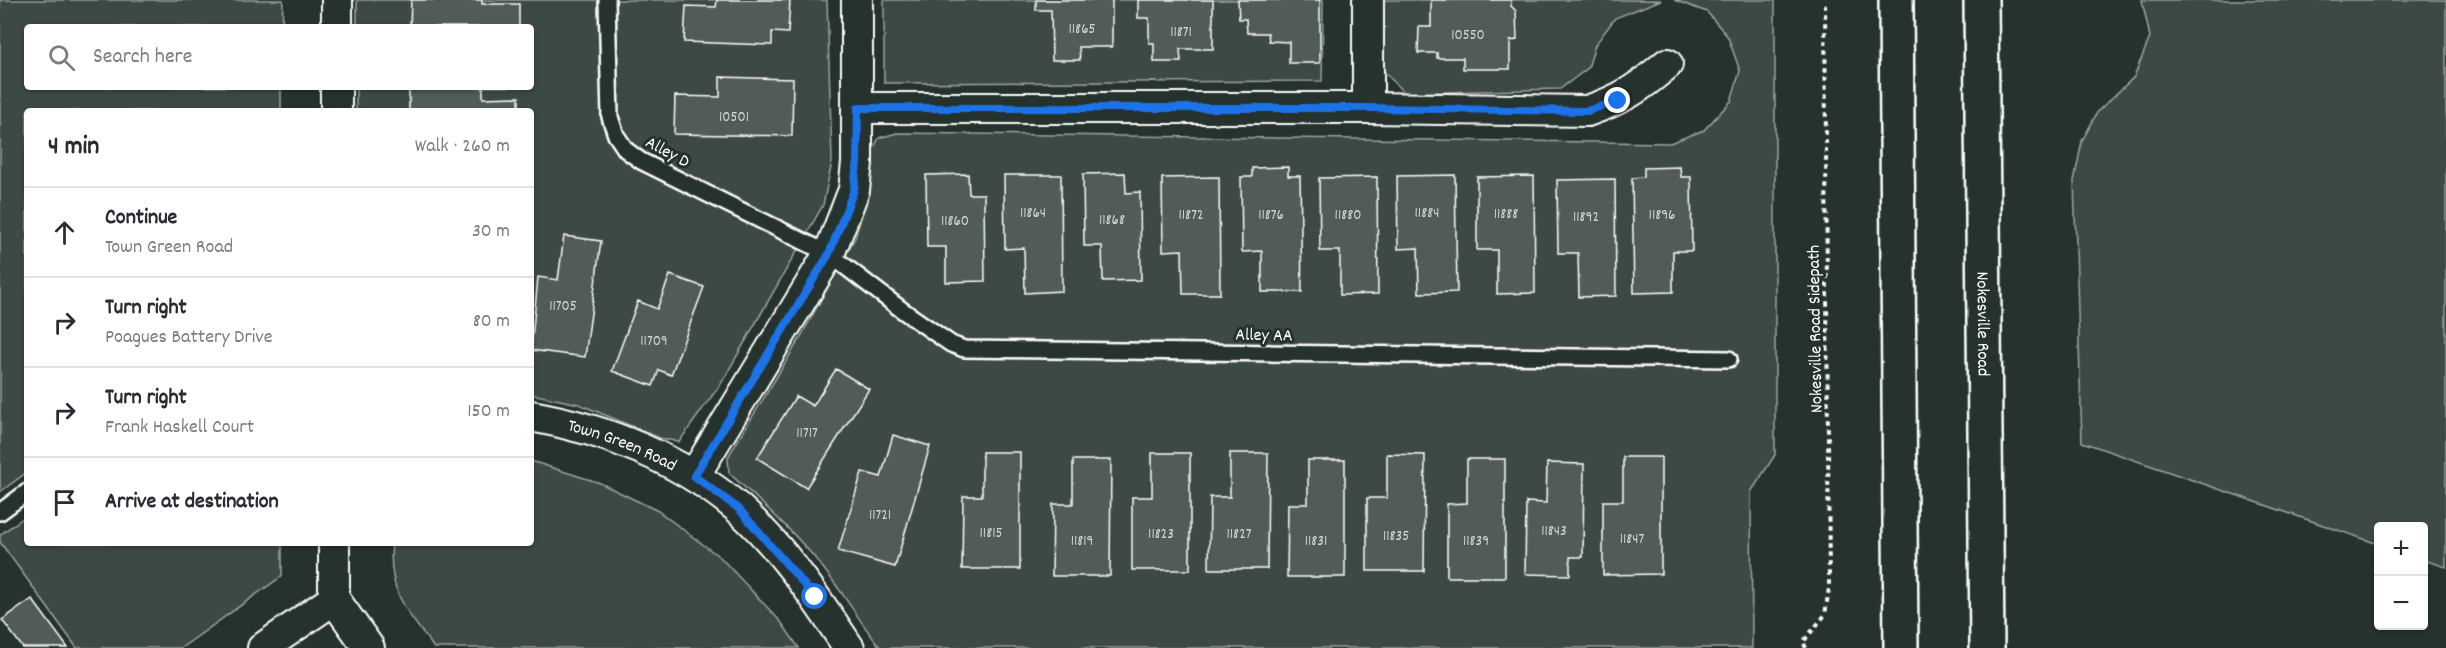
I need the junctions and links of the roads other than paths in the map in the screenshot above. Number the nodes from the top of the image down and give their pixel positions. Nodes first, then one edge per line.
1 (337, 0) edge
2 (607, 0) edge
3 (857, 0) edge
4 (1368, 0) edge
5 (1896, 0) edge
6 (1981, 0) edge
7 (337, 24) edge
8 (1667, 64) dead end
9 (336, 90) edge
10 (336, 108) edge
11 (858, 108) junction
12 (1368, 108) junction
13 (829, 254) junction
14 (1729, 359) dead end
15 (534, 417) edge
16 (694, 476) junction
17 (24, 494) edge
18 (0, 512) edge
19 (334, 546) edge
20 (334, 598) junction
21 (263, 648) edge
22 (369, 648) edge
23 (849, 648) edge
24 (1901, 648) edge
25 (1987, 648) edge

1 - 7 street
2 - 13 lane, Alley D
3 - 11 street
4 - 12 street
5 - 24 highway
6 - 25 highway, Nokesville Road
8 - 12 street
9 - 10 street
11 - 12 street
11 - 13 street
13 - 14 lane, Alley AA
13 - 16 street
15 - 16 street, Town Green Road
16 - 23 street, Town Green Road
17 - 18 lane
19 - 20 street
20 - 21 street
20 - 22 street

